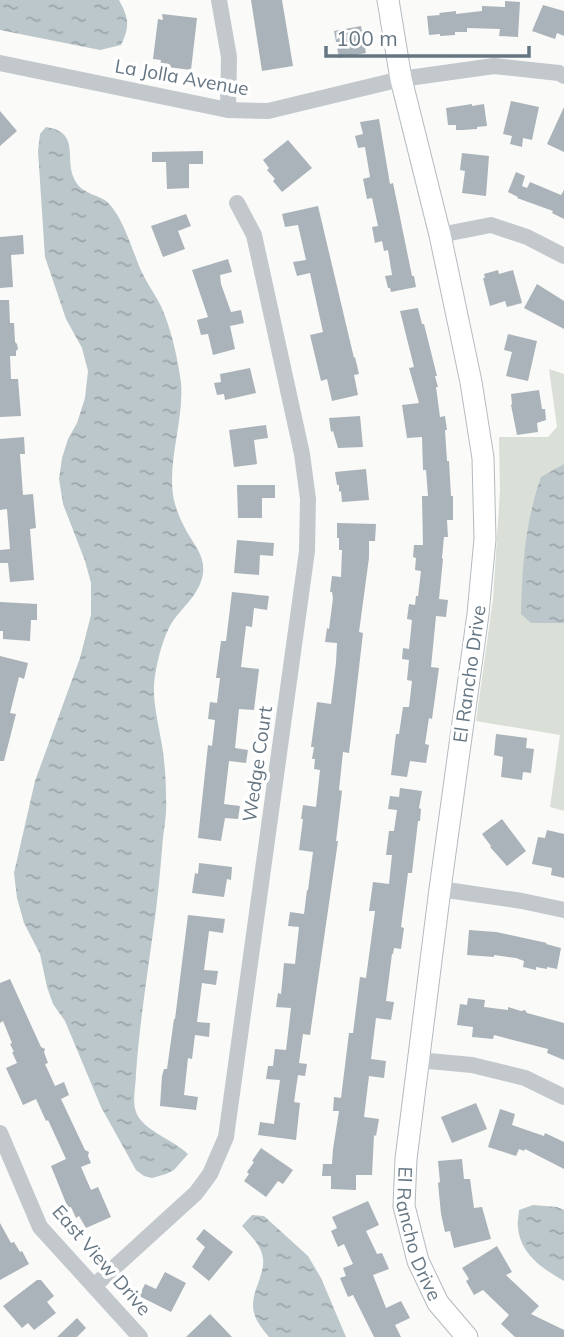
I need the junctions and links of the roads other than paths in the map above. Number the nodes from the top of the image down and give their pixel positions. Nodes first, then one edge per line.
1 (219, 0) edge
2 (387, 0) edge
3 (0, 63) edge
4 (564, 76) edge
5 (401, 79) junction
6 (228, 110) junction
7 (237, 203) dead end
8 (440, 236) junction
9 (564, 256) edge
10 (440, 888) junction
11 (564, 910) edge
12 (418, 1060) junction
13 (564, 1097) edge
14 (0, 1133) edge
15 (94, 1286) junction
16 (140, 1337) edge
17 (467, 1337) edge

1 - 6 street
2 - 5 street, El Rancho Drive
3 - 6 street, La Jolla Avenue
4 - 5 street, La Jolla Avenue
5 - 6 street, La Jolla Avenue
5 - 8 street, El Rancho Drive
7 - 15 street, Wedge Court
8 - 9 street
8 - 10 street, El Rancho Drive
10 - 11 street
10 - 12 street, El Rancho Drive
12 - 13 street
12 - 17 street, El Rancho Drive
14 - 15 street, East View Drive
15 - 16 street, East View Drive

